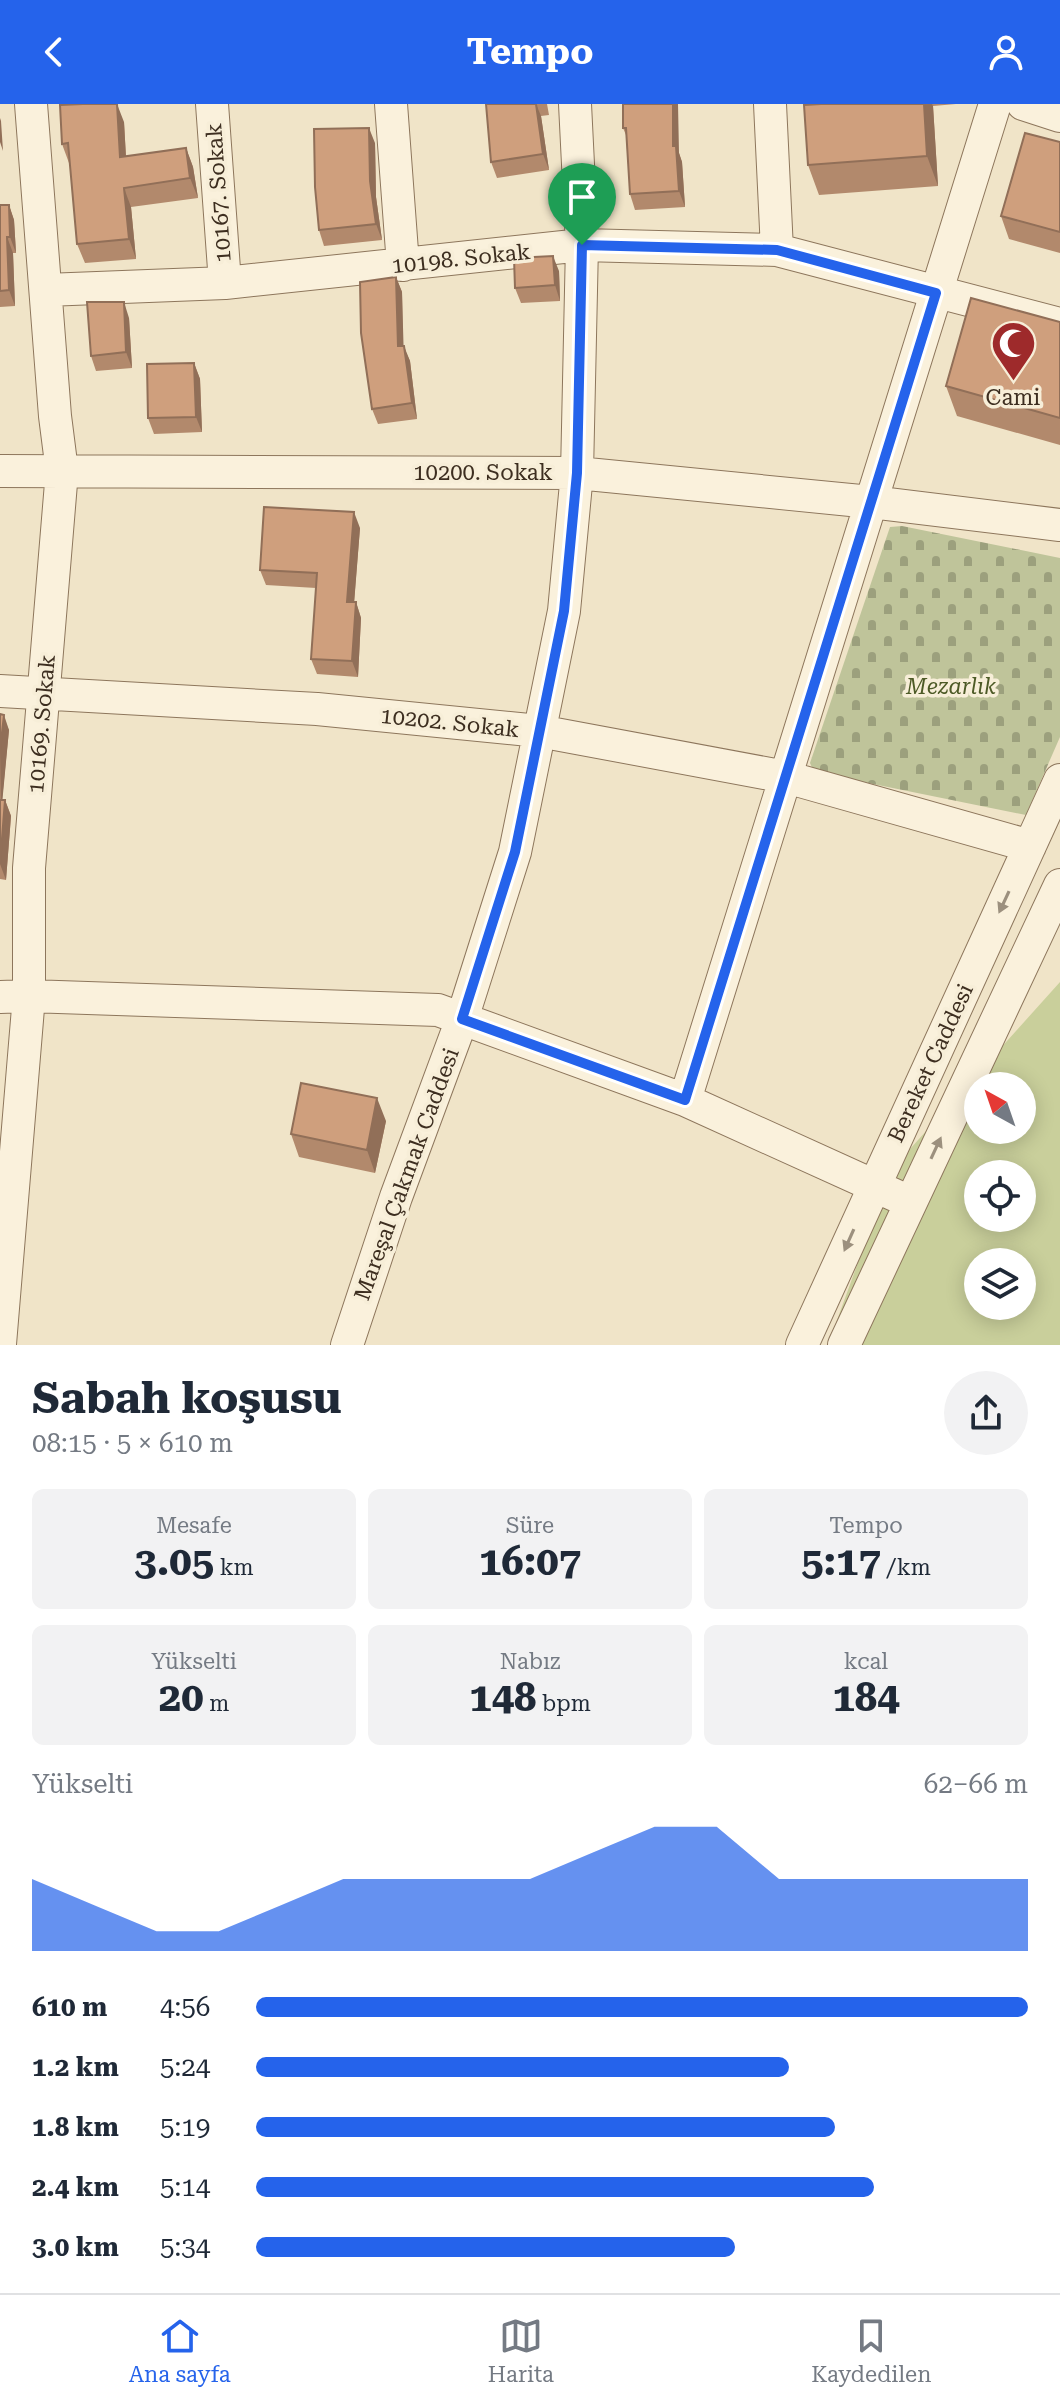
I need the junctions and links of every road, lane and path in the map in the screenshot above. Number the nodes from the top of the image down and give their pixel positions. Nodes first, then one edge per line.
1 (31, 104) edge
2 (212, 104) edge
3 (391, 104) edge
4 (575, 104) edge
5 (770, 104) edge
6 (995, 104) edge
7 (1023, 104) edge
8 (1060, 116) edge
9 (582, 245) junction
10 (777, 250) junction
11 (403, 265) junction
12 (225, 283) junction
13 (46, 290) junction
14 (936, 293) junction
15 (1060, 324) edge
16 (0, 471) edge
17 (62, 471) junction
18 (577, 473) junction
19 (871, 502) junction
20 (1060, 525) edge
21 (0, 691) edge
22 (43, 694) junction
23 (539, 731) junction
24 (786, 777) junction
25 (1060, 780) edge
26 (1030, 846) junction
27 (1060, 885) edge
28 (15, 896) edge
29 (15, 997) edge
30 (462, 1019) junction
31 (685, 1100) junction
32 (874, 1184) junction
33 (910, 1202) junction
34 (0, 1344) edge
35 (347, 1345) edge
36 (802, 1345) edge
37 (844, 1345) edge

1 - 13 street, 10169. Sokak
2 - 12 street, 10167. Sokak
3 - 11 street
4 - 9 street, Mareşal Çakmak Caddesi
5 - 10 street
6 - 14 street
7 - 8 street
9 - 10 street, 10198. Sokak
9 - 11 street, 10198. Sokak
9 - 18 street, Mareşal Çakmak Caddesi
10 - 14 street, 10198. Sokak
11 - 12 street, 10198. Sokak
12 - 13 street, 10198. Sokak
13 - 17 street, 10169. Sokak
14 - 15 street, 10198. Sokak
14 - 19 street
16 - 17 street, 10200. Sokak
17 - 18 street, 10200. Sokak
17 - 22 street, 10169. Sokak
18 - 19 street, 10200. Sokak
18 - 23 street, Mareşal Çakmak Caddesi
19 - 20 street, 10200. Sokak
19 - 24 street
21 - 22 street, 10202. Sokak
22 - 23 street, 10202. Sokak
22 - 28 street, 10169. Sokak
23 - 24 street, 10202. Sokak
23 - 30 street, Mareşal Çakmak Caddesi
24 - 26 street, 10202. Sokak
24 - 31 street
25 - 26 street, Bereket Caddesi
26 -> 32 street, Bereket Caddesi
33 -> 27 street, Bereket Caddesi
28 - 29 street, 10169. Sokak
29 - 30 street
29 - 34 street, 10169. Sokak
30 - 31 street
30 - 35 street, Mareşal Çakmak Caddesi
31 - 32 street
32 - 33 street
32 -> 36 street, Bereket Caddesi
33 - 37 street, Bereket Caddesi

